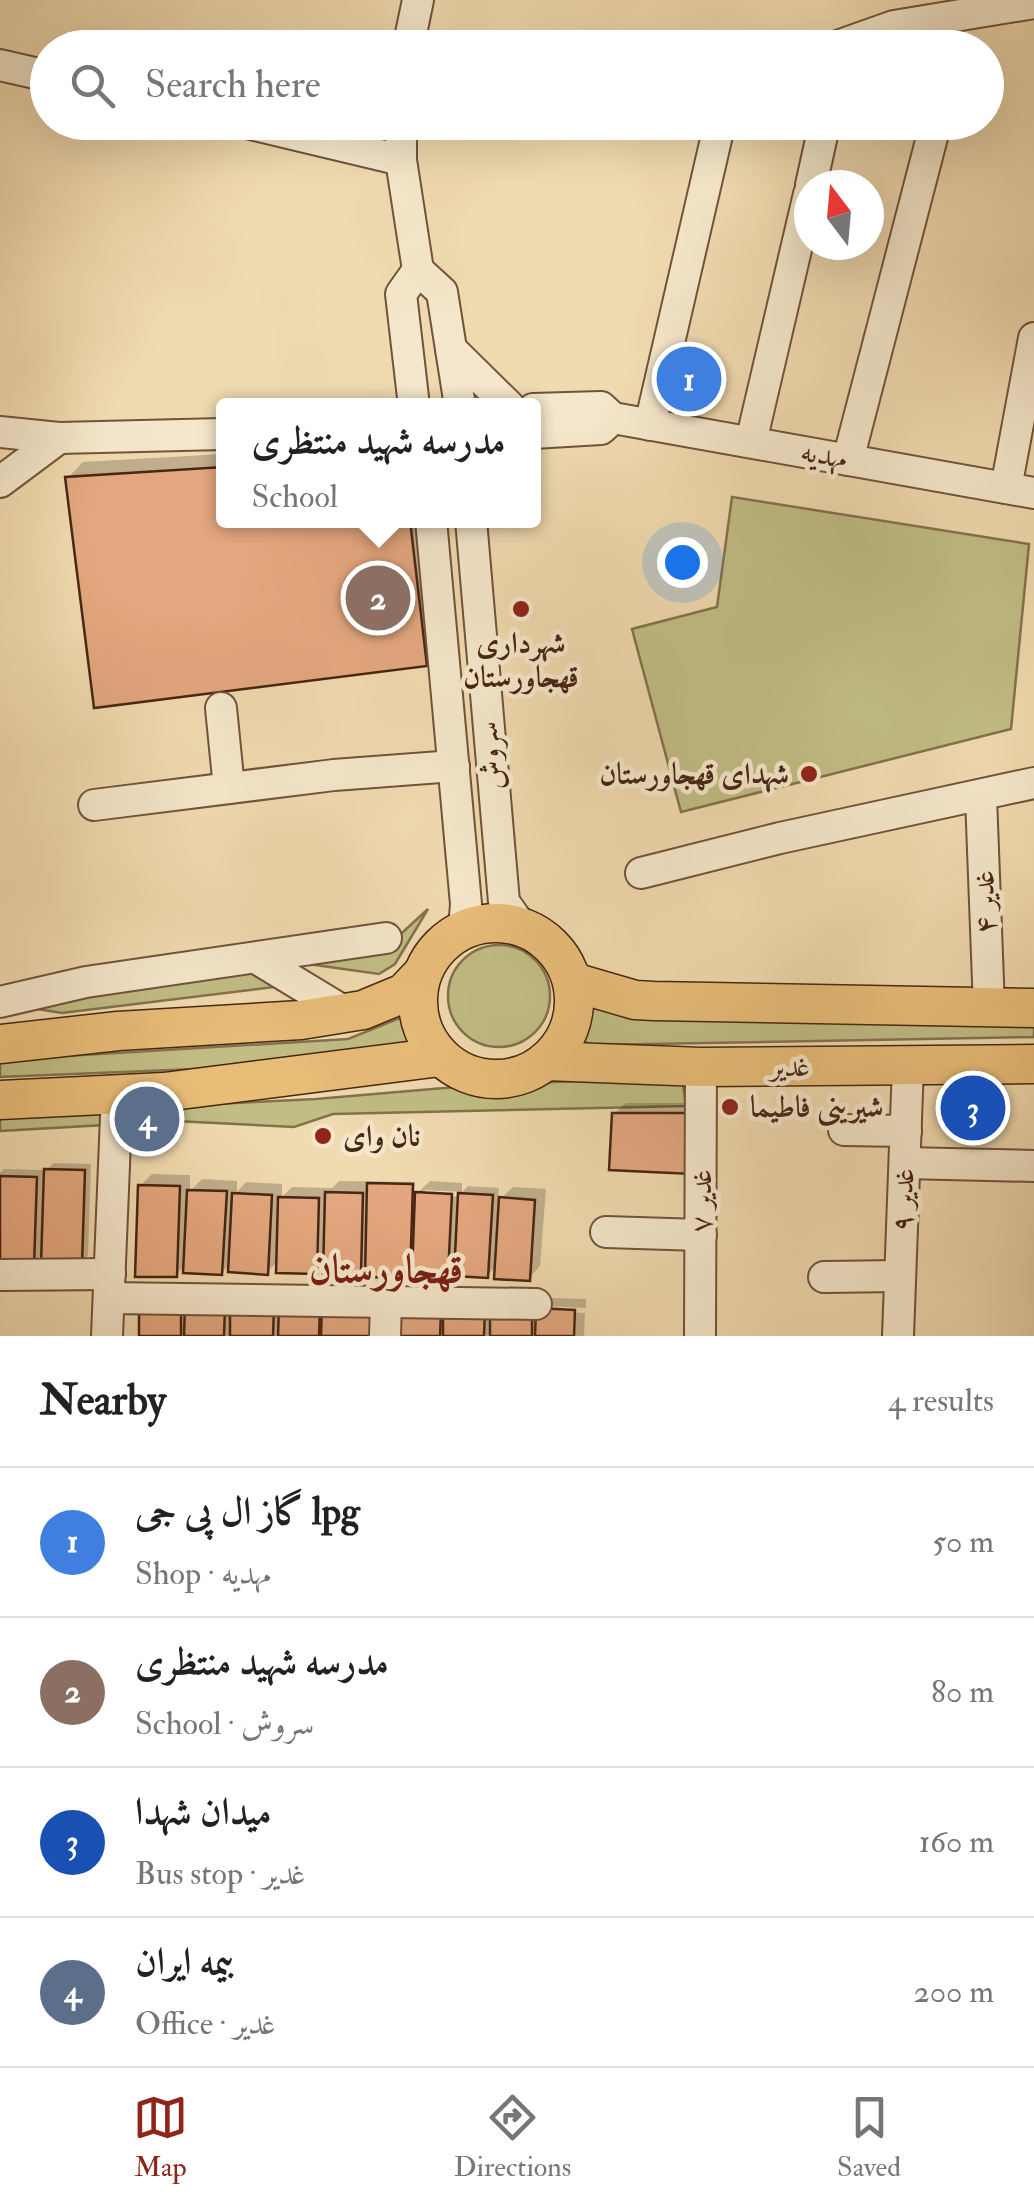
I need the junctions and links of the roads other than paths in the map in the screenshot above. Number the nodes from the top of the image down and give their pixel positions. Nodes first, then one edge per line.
1 (418, 0) edge
2 (1034, 4) edge
3 (897, 13) edge
4 (412, 30) edge
5 (868, 30) edge
6 (0, 64) edge
7 (30, 72) edge
8 (317, 140) edge
9 (401, 140) edge
10 (716, 140) edge
11 (822, 140) edge
12 (931, 140) edge
13 (401, 160) junction
14 (815, 170) edge
15 (794, 258) edge
16 (418, 270) junction
17 (1034, 338) edge
18 (451, 349) junction
19 (413, 398) edge
20 (459, 398) edge
21 (501, 398) edge
22 (541, 409) edge
23 (613, 418) junction
24 (650, 424) junction
25 (0, 432) edge
26 (541, 433) edge
27 (216, 434) edge
28 (59, 438) junction
29 (751, 442) junction
30 (848, 460) junction
31 (0, 482) edge
32 (1020, 491) edge
33 (433, 528) edge
34 (472, 528) edge
35 (221, 708) dead end
36 (454, 766) junction
37 (1034, 783) edge
38 (229, 788) junction
39 (981, 797) junction
40 (94, 805) dead end
41 (642, 873) dead end
42 (521, 926) junction
43 (464, 929) junction
44 (386, 938) dead end
45 (256, 958) junction
46 (421, 975) junction
47 (572, 982) junction
48 (0, 1002) edge
49 (989, 1008) junction
50 (1034, 1008) edge
51 (345, 1012) junction
52 (9, 1037) edge
53 (440, 1057) junction
54 (546, 1061) junction
55 (1034, 1064) edge
56 (908, 1065) junction
57 (701, 1066) junction
58 (117, 1092) junction
59 (0, 1100) edge
60 (844, 1130) dead end
61 (906, 1131) junction
62 (904, 1164) junction
63 (1034, 1166) edge
64 (606, 1232) dead end
65 (701, 1235) junction
66 (0, 1275) edge
67 (824, 1276) dead end
68 (900, 1276) junction
69 (109, 1286) junction
70 (536, 1304) dead end
71 (378, 1316) edge
72 (107, 1336) edge
73 (700, 1336) edge
74 (898, 1336) edge
75 (910, 1336) edge

1 - 4 street
2 - 3 street
3 - 5 street
6 - 7 street
8 - 13 street
9 - 13 street
10 - 24 street
11 - 14 street
12 - 30 street
13 - 16 street
15 - 29 street
16 - 18 street
16 - 19 street
17 - 32 street
18 - 20 street
18 - 21 street
22 - 23 street, مهدیه
23 - 24 street, مهدیه
23 - 26 street, مهدیه
24 - 29 street, مهدیه
25 - 28 street
27 - 28 street
28 - 31 street
29 - 30 street, مهدیه
30 - 32 street, مهدیه
33 - 36 street, سروش
34 - 42 street, سروش
35 - 38 street
36 - 38 street
36 - 43 street, سروش
37 - 39 street
38 - 40 street
39 - 41 street
39 - 49 street, غدیر ۴
42 - 43 main road
42 - 47 main road
43 - 46 main road
44 - 45 street
45 - 48 street
45 - 51 street
46 - 51 main road
46 - 53 main road
47 - 49 main road, غدیر
47 - 54 main road
49 - 50 main road, غدیر
51 - 52 main road
53 - 54 main road
53 - 58 main road
54 - 57 main road, غدیر
55 - 56 main road, غدیر
56 - 57 main road, غدیر
56 - 61 street, غدیر ۹
57 - 65 street, غدیر ۷
58 - 59 main road
58 - 69 street
60 - 61 street
61 - 62 street, غدیر ۹
62 - 63 street
62 - 68 street, غدیر ۹
64 - 65 street
65 - 73 street, غدیر ۷
66 - 69 street
67 - 68 street
68 - 74 street, غدیر ۹
69 - 71 street
69 - 72 street
70 - 71 street
74 - 75 street

